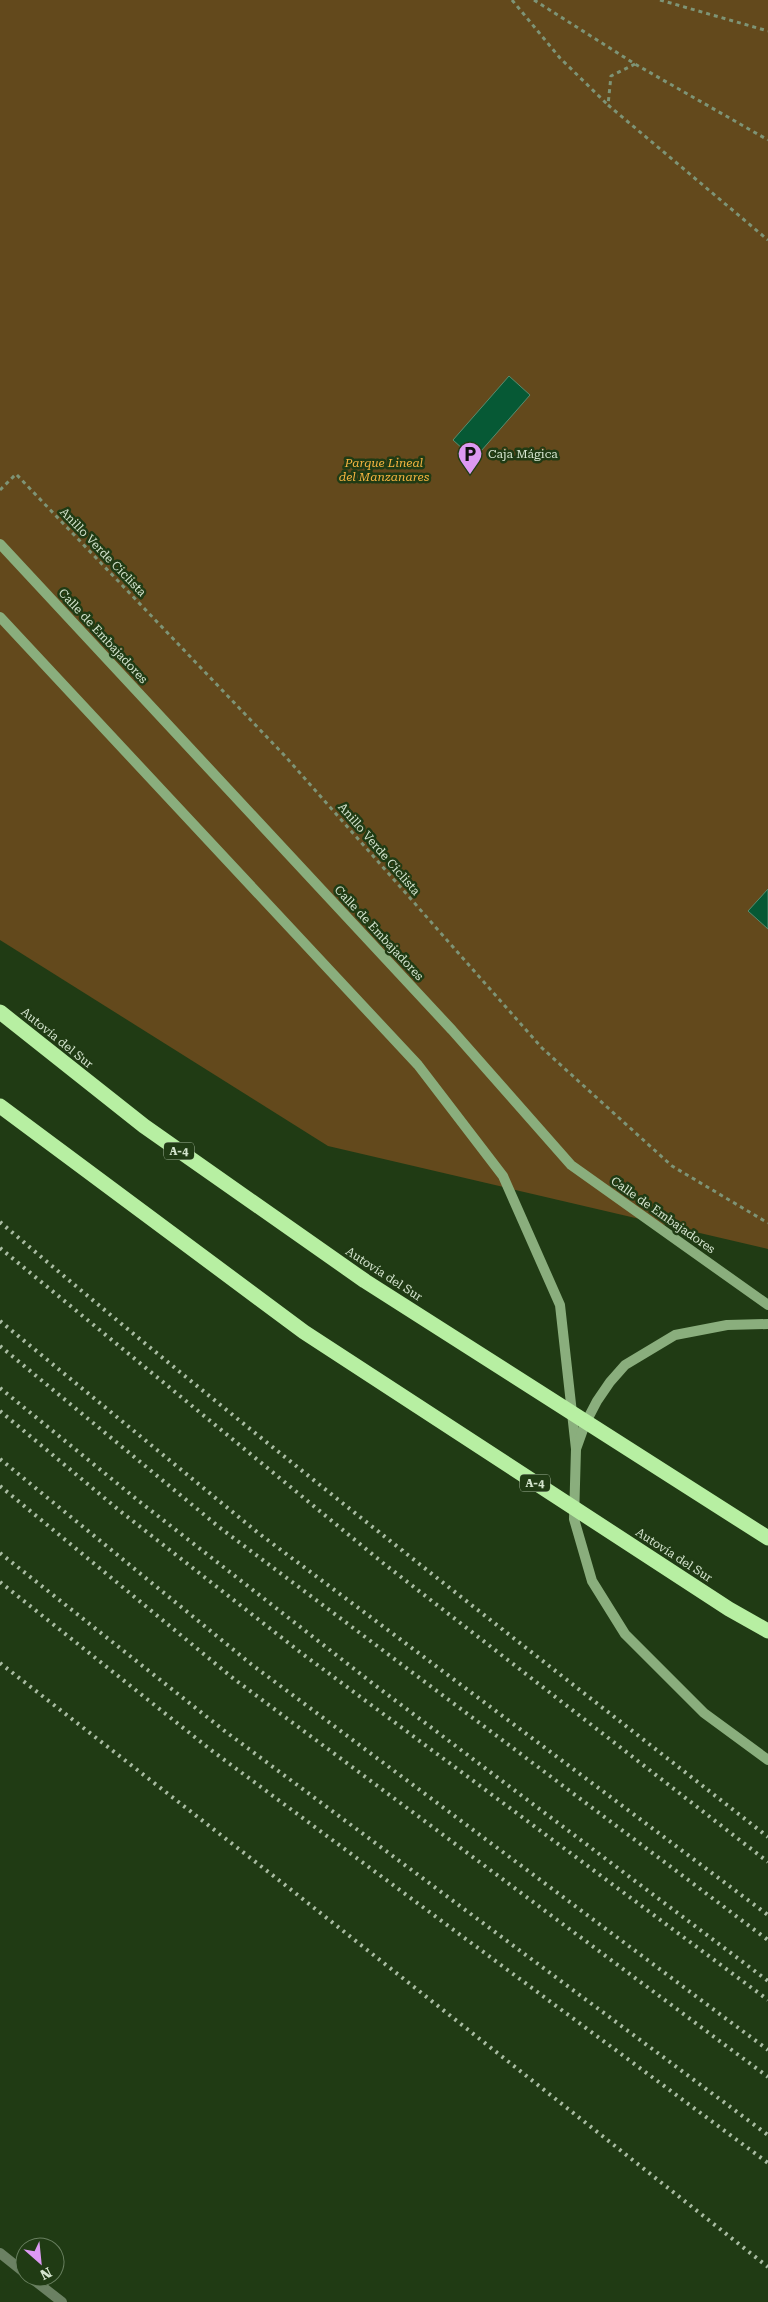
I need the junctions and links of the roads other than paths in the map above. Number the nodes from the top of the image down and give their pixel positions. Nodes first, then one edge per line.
1 (0, 544) edge
2 (0, 617) edge
3 (0, 1012) edge
4 (0, 1106) edge
5 (768, 1305) edge
6 (768, 1324) edge
7 (576, 1449) junction
8 (768, 1538) edge
9 (768, 1630) edge
10 (768, 1760) edge
11 (0, 2253) edge
12 (15, 2265) edge
13 (43, 2287) edge
14 (62, 2302) edge

1 - 5 main road, Calle de Embajadores
2 - 7 main road
3 - 8 highway, Autovía del Sur / A-4
4 - 9 highway, Autovía del Sur / A-4
6 - 7 main road
7 - 10 main road
11 - 12 lane
13 - 14 lane

